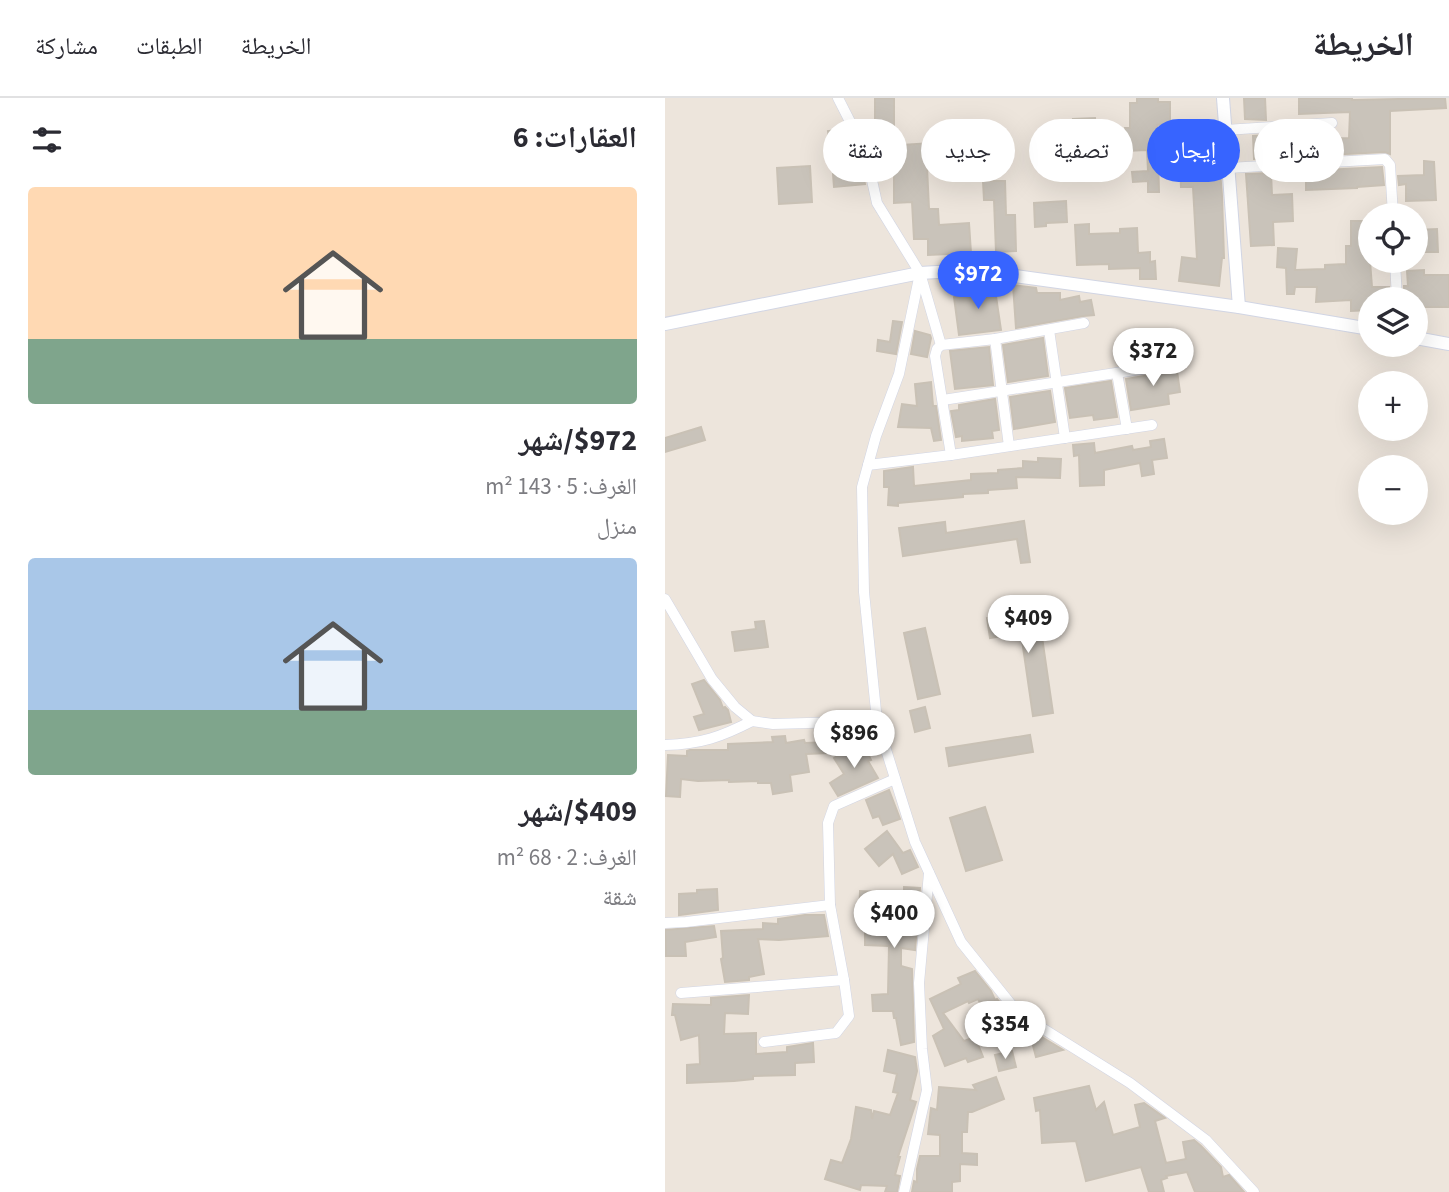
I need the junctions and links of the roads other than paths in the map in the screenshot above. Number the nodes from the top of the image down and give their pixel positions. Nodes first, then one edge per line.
1 (838, 98) edge
2 (1223, 98) edge
3 (1224, 119) edge
4 (1240, 167) edge
5 (1229, 182) edge
6 (1392, 203) edge
7 (921, 273) junction
8 (1239, 307) junction
9 (1084, 323) dead end
10 (665, 324) edge
11 (1358, 328) edge
12 (1049, 330) junction
13 (995, 339) junction
14 (1428, 340) edge
15 (1449, 344) edge
16 (941, 345) junction
17 (1154, 367) dead end
18 (1117, 373) junction
19 (1057, 383) junction
20 (1002, 392) junction
21 (943, 400) junction
22 (1152, 425) dead end
23 (1127, 429) junction
24 (1065, 438) junction
25 (1009, 446) junction
26 (951, 455) junction
27 (868, 464) junction
28 (665, 599) edge
29 (752, 721) junction
30 (877, 722) junction
31 (665, 745) edge
32 (895, 779) junction
33 (929, 873) junction
34 (830, 905) junction
35 (665, 923) edge
36 (844, 980) junction
37 (681, 993) dead end
38 (764, 1042) dead end
39 (904, 1192) edge
40 (1254, 1192) edge

1 - 7 street
2 - 3 street
4 - 6 street
5 - 8 street
7 - 8 street
7 - 10 street
7 - 16 street
7 - 27 street
8 - 11 street
9 - 12 street
12 - 13 street
12 - 19 street
13 - 16 street
13 - 20 street
14 - 15 street
16 - 21 street
17 - 18 street
18 - 19 street
18 - 23 street
19 - 20 street
19 - 24 street
20 - 21 street
20 - 25 street
21 - 26 street
22 - 23 street
23 - 24 street
24 - 25 street
25 - 26 street
26 - 27 street
27 - 30 street
28 - 29 street
29 - 30 street
29 - 31 street
30 - 32 street
32 - 33 street
32 - 34 street
33 - 39 street
33 - 40 street
34 - 35 street
34 - 36 street
36 - 37 street
36 - 38 street

